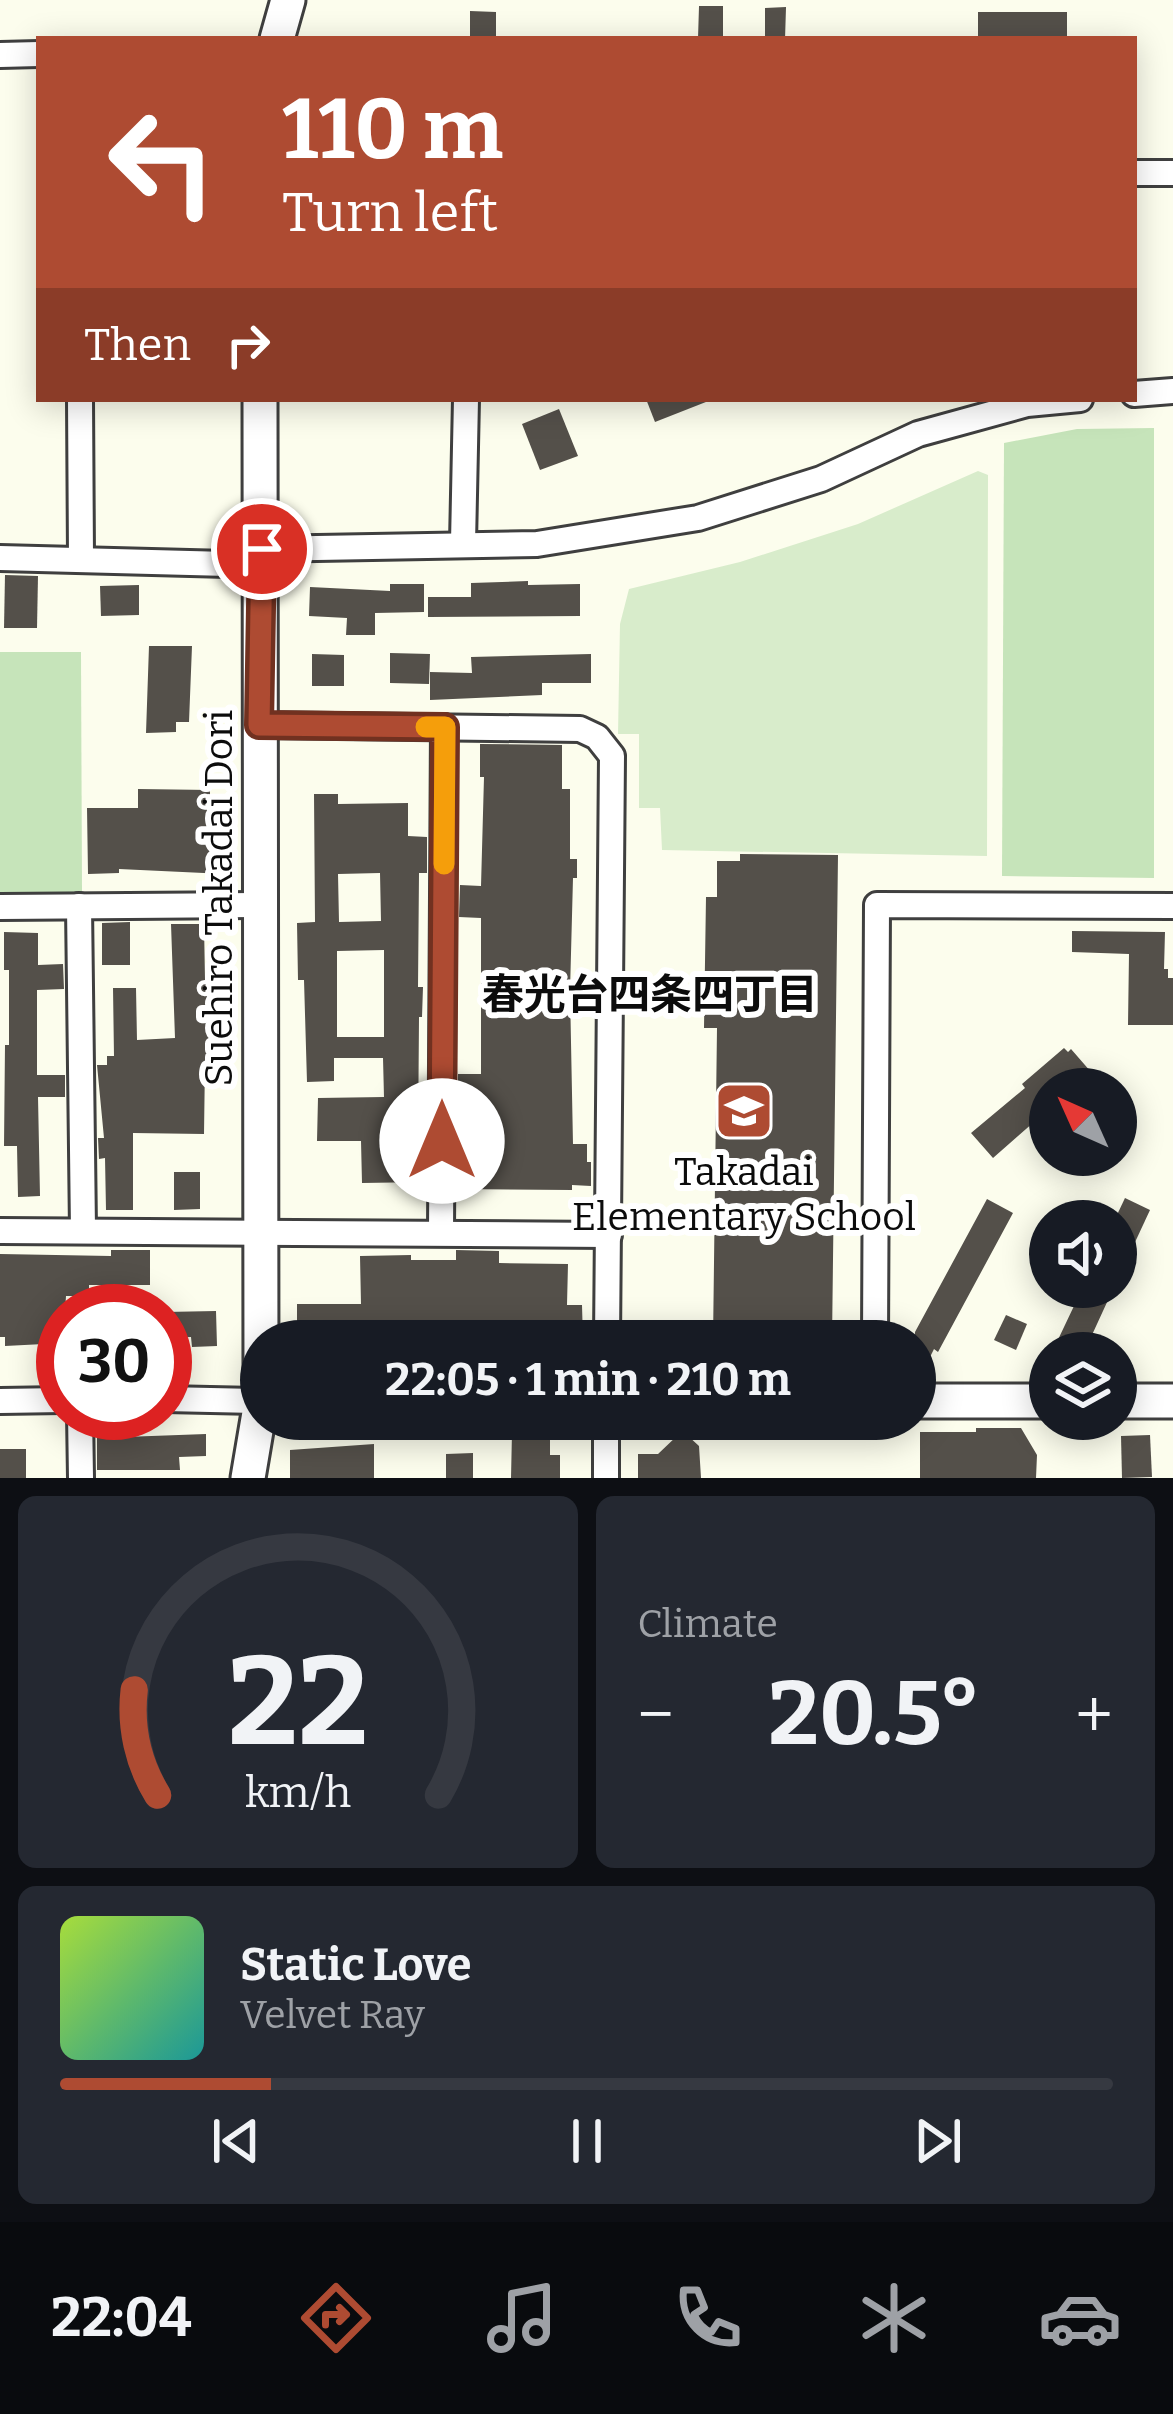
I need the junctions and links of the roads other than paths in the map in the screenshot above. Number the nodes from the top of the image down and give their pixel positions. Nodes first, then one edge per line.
1 (287, 0) edge
2 (278, 36) edge
3 (36, 54) edge
4 (0, 55) edge
5 (1137, 173) edge
6 (1173, 173) edge
7 (1173, 391) edge
8 (1137, 394) edge
9 (80, 402) edge
10 (260, 402) edge
11 (466, 402) edge
12 (1048, 402) edge
13 (463, 543) junction
14 (261, 557) junction
15 (0, 558) edge
16 (81, 558) junction
17 (259, 725) junction
18 (445, 727) junction
19 (260, 904) junction
20 (1173, 906) edge
21 (0, 907) edge
22 (79, 907) junction
23 (83, 1230) junction
24 (0, 1231) edge
25 (441, 1233) junction
26 (261, 1235) junction
27 (609, 1235) junction
28 (261, 1320) edge
29 (607, 1320) edge
30 (875, 1320) edge
31 (192, 1399) edge
32 (36, 1400) edge
33 (240, 1400) edge
34 (0, 1401) edge
35 (936, 1401) edge
36 (1029, 1401) edge
37 (1137, 1401) edge
38 (1173, 1401) edge
39 (80, 1440) edge
40 (254, 1440) edge
41 (606, 1440) edge
42 (81, 1478) edge
43 (248, 1478) edge
44 (606, 1478) edge

1 - 2 street
3 - 4 street
5 - 6 street
7 - 8 street
9 - 16 street
10 - 14 street, Suehiro Takadai Dori
11 - 13 street
12 - 13 street
13 - 14 street
14 - 16 street
14 - 17 street, Suehiro Takadai Dori
15 - 16 street
17 - 18 street
17 - 19 street, Suehiro Takadai Dori
18 - 25 street
18 - 27 street
19 - 22 street
19 - 26 street, Suehiro Takadai Dori
20 - 30 street
21 - 22 street
22 - 23 street
23 - 24 street
23 - 26 street
25 - 26 street
25 - 27 street
26 - 28 street, Suehiro Takadai Dori
27 - 29 street
31 - 33 street
32 - 34 street
35 - 36 street
37 - 38 street
39 - 42 street
40 - 43 street, Suehiro Takadai Dori
41 - 44 street

